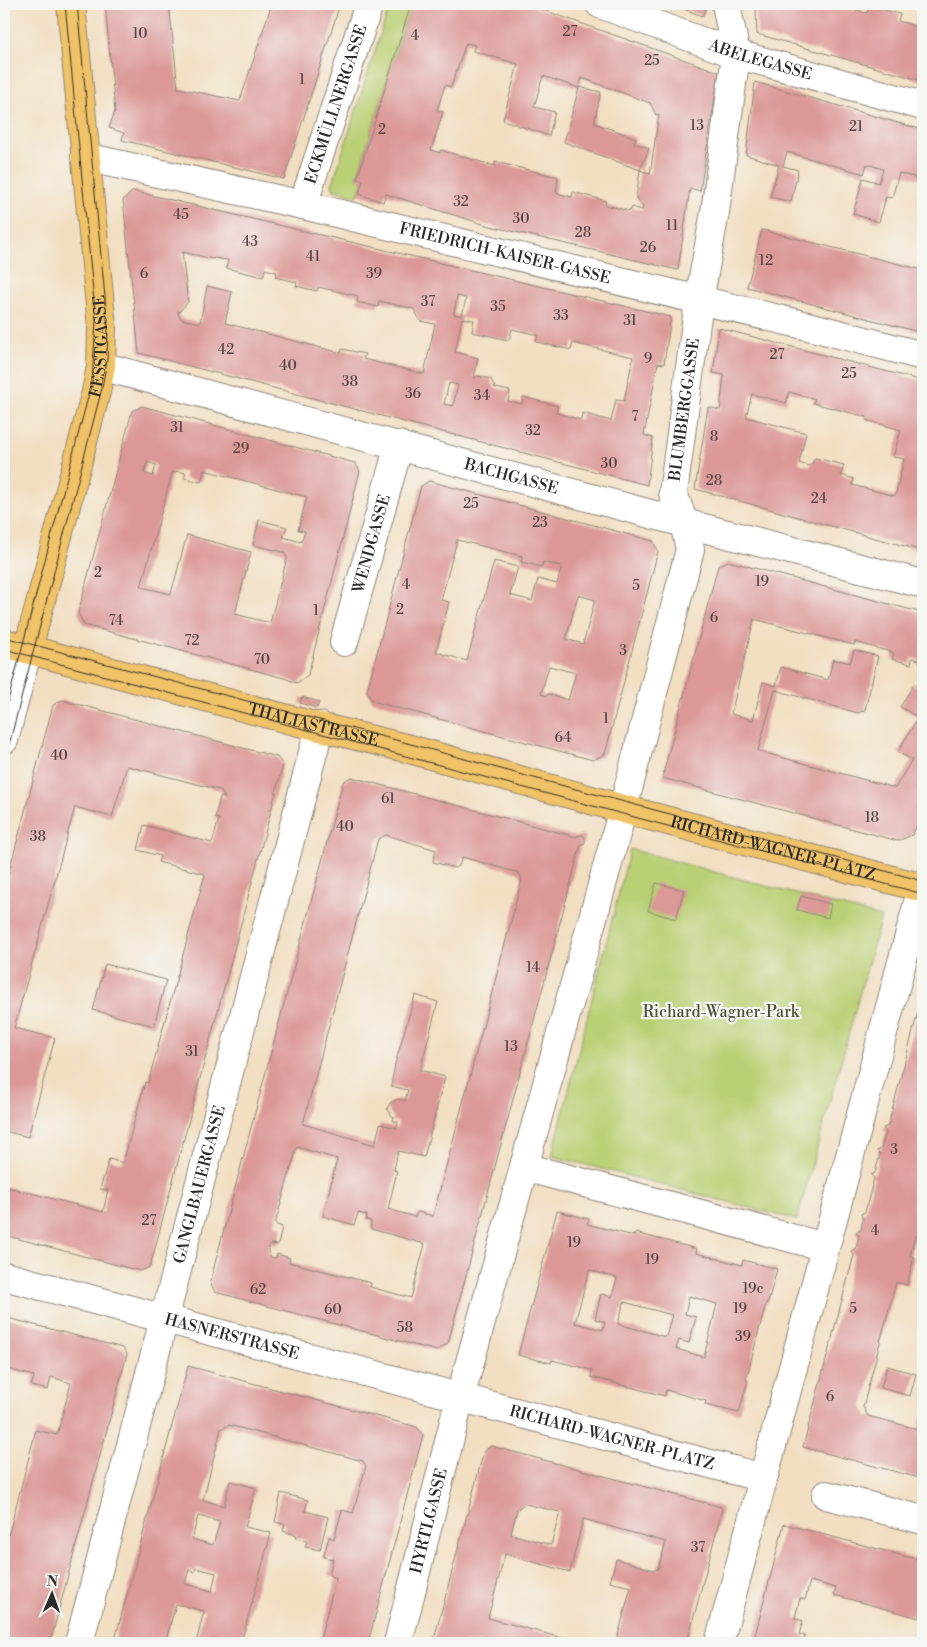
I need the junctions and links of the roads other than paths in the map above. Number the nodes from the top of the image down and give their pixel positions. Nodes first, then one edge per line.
1 (71, 4) edge
2 (369, 4) edge
3 (600, 4) edge
4 (726, 4) edge
5 (736, 54) junction
6 (923, 106) edge
7 (85, 157) junction
8 (303, 204) junction
9 (699, 301) junction
10 (923, 356) edge
11 (101, 366) junction
12 (399, 445) junction
13 (684, 523) junction
14 (923, 584) edge
15 (344, 642) dead end
16 (16, 646) edge
17 (320, 726) junction
18 (4, 740) edge
19 (623, 809) junction
20 (923, 886) edge
21 (524, 1167) junction
22 (825, 1247) junction
23 (4, 1276) edge
24 (165, 1319) junction
25 (460, 1398) junction
26 (763, 1478) junction
27 (826, 1495) dead end
28 (923, 1520) edge
29 (79, 1643) edge
30 (398, 1643) edge
31 (719, 1643) edge

1 - 7 main road, FESSTGASSE
2 - 8 street, ECKMÜLLNERGASSE
3 - 5 street, ABELEGASSE
4 - 5 street, BLUMBERGGASSE
5 - 6 street, ABELEGASSE
5 - 9 street, BLUMBERGGASSE
7 - 8 street, FRIEDRICH-KAISER-GASSE
7 - 11 main road, FESSTGASSE
8 - 9 street, FRIEDRICH-KAISER-GASSE
9 - 10 street, FRIEDRICH-KAISER-GASSE
9 - 13 street, BLUMBERGGASSE
11 - 12 street, BACHGASSE
11 - 16 main road, FESSTGASSE
12 - 13 street, BACHGASSE
12 - 15 street, WENDGASSE
13 - 14 street, BACHGASSE
13 - 19 street, BLUMBERGGASSE
16 - 17 main road, THALIASTRASSE
16 - 18 street
17 - 19 main road, THALIASTRASSE
17 - 24 street, GANGLBAUERGASSE
19 - 20 main road, RICHARD-WAGNER-PLATZ
19 - 21 street
20 - 22 street, RICHARD-WAGNER-PLATZ
21 - 22 street
21 - 25 street
22 - 26 street, RICHARD-WAGNER-PLATZ
23 - 24 street, HASNERSTRASSE
24 - 25 street, HASNERSTRASSE
24 - 29 street, GANGLBAUERGASSE
25 - 26 street, RICHARD-WAGNER-PLATZ
25 - 30 street, HYRTLGASSE
26 - 31 street
27 - 28 street

